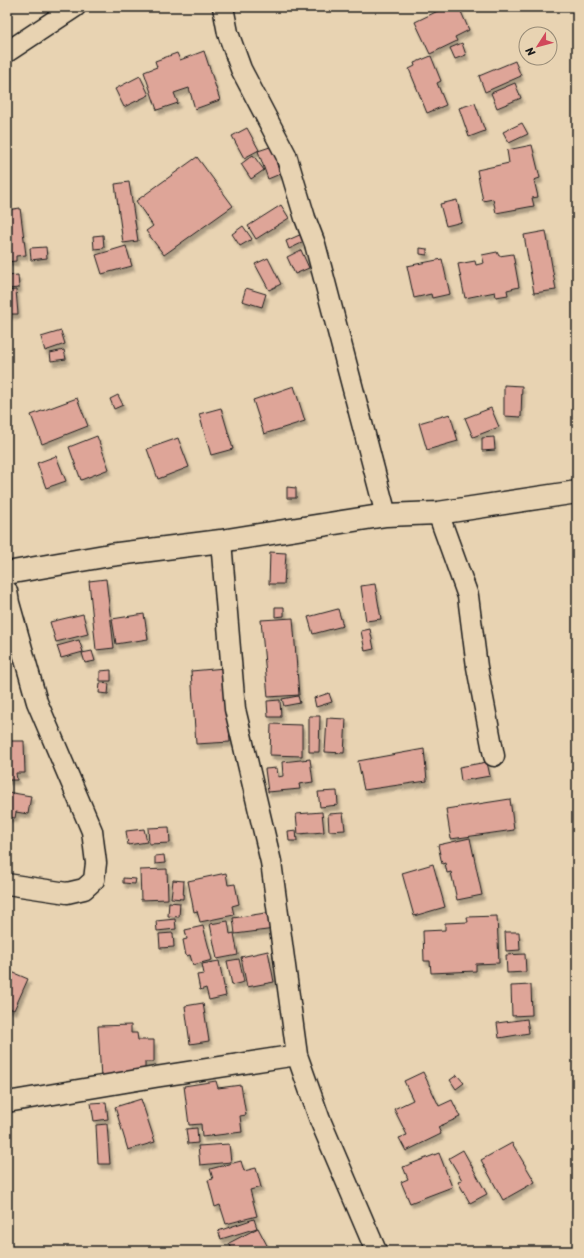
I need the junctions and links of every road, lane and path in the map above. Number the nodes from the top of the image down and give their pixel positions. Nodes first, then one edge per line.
1 (75, 7) edge
2 (223, 7) edge
3 (7, 52) edge
4 (577, 492) edge
5 (438, 514) junction
6 (386, 515) junction
7 (221, 541) junction
8 (7, 573) edge
9 (7, 591) edge
10 (494, 756) dead end
11 (7, 884) edge
12 (297, 1055) junction
13 (7, 1102) edge
14 (376, 1251) edge

1 - 3 street
2 - 6 street
4 - 5 street
5 - 6 street
5 - 10 street
6 - 7 street
7 - 8 street
7 - 12 street
9 - 11 street
12 - 13 street
12 - 14 street

